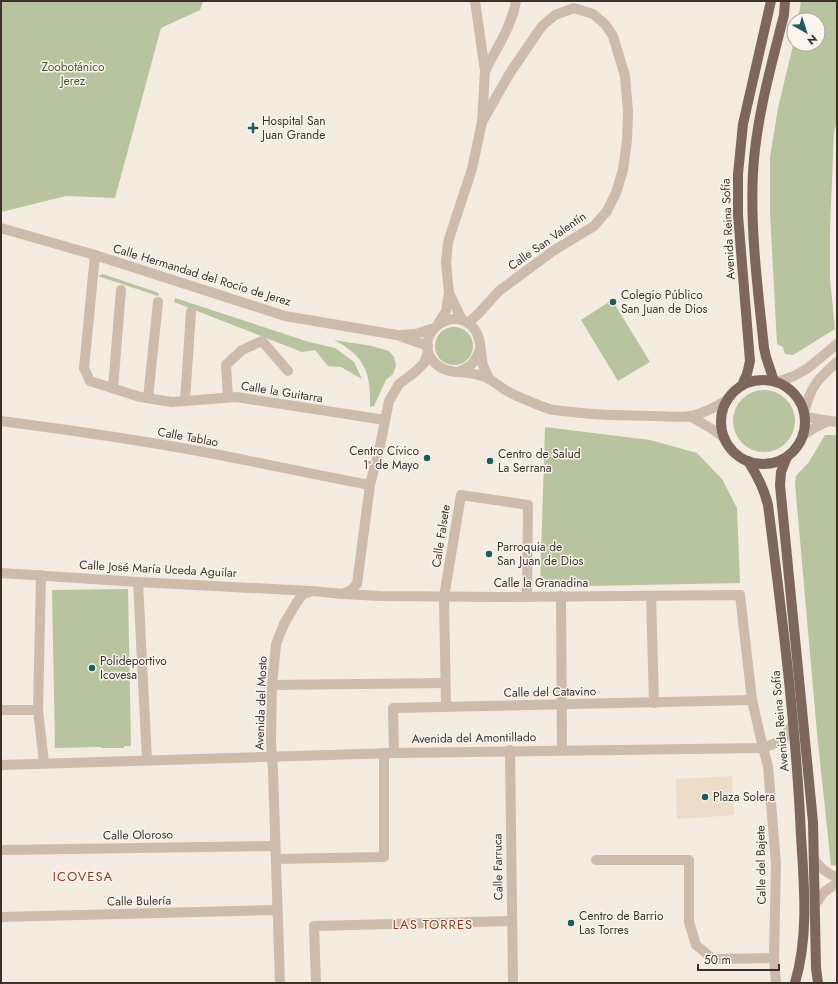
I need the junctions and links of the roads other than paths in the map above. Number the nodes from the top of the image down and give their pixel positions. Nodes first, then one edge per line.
1 (476, 1) edge
2 (516, 1) edge
3 (772, 1) edge
4 (785, 1) edge
5 (485, 71) junction
6 (482, 122) junction
7 (1, 228) edge
8 (95, 255) junction
9 (121, 290) dead end
10 (449, 293) junction
11 (158, 302) dead end
12 (191, 312) dead end
13 (465, 322) junction
14 (436, 326) junction
15 (397, 335) junction
16 (837, 344) edge
17 (428, 349) junction
18 (480, 349) junction
19 (837, 362) edge
20 (440, 368) junction
21 (288, 371) dead end
22 (460, 371) junction
23 (415, 372) junction
24 (489, 378) junction
25 (775, 382) junction
26 (742, 385) junction
27 (113, 388) junction
28 (228, 397) junction
29 (148, 398) junction
30 (727, 400) junction
31 (185, 401) junction
32 (804, 415) junction
33 (690, 416) junction
34 (385, 420) junction
35 (1, 421) edge
36 (833, 422) edge
37 (803, 435) junction
38 (725, 438) junction
39 (787, 457) junction
40 (748, 461) junction
41 (370, 485) junction
42 (1, 573) edge
43 (41, 575) junction
44 (138, 582) junction
45 (313, 591) junction
46 (343, 594) junction
47 (740, 595) joint
48 (444, 596) junction
49 (561, 596) junction
50 (651, 596) junction
51 (527, 597) junction
52 (444, 683) junction
53 (272, 685) junction
54 (752, 700) junction
55 (654, 703) junction
56 (562, 705) junction
57 (446, 706) junction
58 (1, 710) edge
59 (38, 710) junction
60 (793, 724) junction
61 (763, 748) junction
62 (510, 750) junction
63 (562, 750) junction
64 (389, 753) junction
65 (273, 757) junction
66 (147, 760) junction
67 (44, 763) junction
68 (1, 765) edge
69 (276, 846) junction
70 (1, 850) edge
71 (276, 859) junction
72 (596, 860) dead end
73 (814, 860) junction
74 (837, 878) edge
75 (837, 883) edge
76 (815, 905) junction
77 (277, 910) junction
78 (1, 917) edge
79 (512, 921) junction
80 (774, 958) junction
81 (280, 983) edge
82 (316, 983) edge
83 (513, 983) edge
84 (776, 983) edge
85 (795, 983) edge
86 (818, 983) edge

1 - 5 street
2 - 5 street
3 - 26 main road, Avenida Reina Sofía
4 - 25 main road
5 - 6 street
6 - 10 street
6 - 13 street, Calle San Valentín
7 - 8 street, Calle Hermandad del Rocío de Jerez
8 - 15 street, Calle Hermandad del Rocío de Jerez
8 - 27 street, Calle la Guitarra
9 - 27 street
10 - 13 street
10 - 14 street
11 - 29 street
12 - 31 street
13 - 14 street, Calle Hermandad del Rocío de Jerez
13 - 18 street
14 - 15 street, Calle Hermandad del Rocío de Jerez
14 - 17 street
15 - 17 street, Calle Hermandad del Rocío de Jerez
16 - 25 street
17 - 20 street
17 - 23 street
18 - 22 street
18 - 24 street
19 - 32 street
20 - 22 street
20 - 23 street
21 - 28 street
22 - 24 street
23 - 34 street
24 - 33 street
25 - 26 main road, Avenida Reina Sofía
25 - 32 main road
26 - 30 main road, Avenida Reina Sofía
27 - 29 street, Calle la Guitarra
28 - 31 street, Calle la Guitarra
28 - 34 street, Calle la Guitarra
29 - 31 street, Calle la Guitarra
30 - 33 street
30 - 38 main road, Avenida Reina Sofía
32 - 36 street
32 - 37 main road, Avenida Reina Sofía
33 - 38 street
34 - 41 street
35 - 41 street, Calle Tablao
36 - 37 street
37 - 39 main road, Avenida Reina Sofía
38 - 40 main road, Avenida Reina Sofía
39 - 40 main road, Avenida Reina Sofía
39 - 73 main road, Avenida Reina Sofía
40 - 60 main road, Avenida Reina Sofía
41 - 46 street
42 - 43 street, Calle José María Uceda Aguilar
43 - 44 street, Calle José María Uceda Aguilar
43 - 59 street
44 - 45 street, Calle José María Uceda Aguilar
44 - 66 street
45 - 46 street
45 - 53 street, Avenida del Mosto
46 - 48 street, Calle la Granadina
47 - 50 street, Calle la Granadina
47 - 54 street, Calle del Bajete
48 - 51 street, Calle la Granadina
48 - 51 street, Calle Falsete
48 - 52 street
49 - 50 street, Calle la Granadina
49 - 51 street, Calle la Granadina
49 - 56 street
50 - 55 street
52 - 53 street
52 - 57 street
53 - 65 street, Avenida del Mosto
54 - 55 street, Calle del Catavino
54 - 61 street, Calle del Bajete
55 - 56 street, Calle del Catavino
56 - 57 street, Calle del Catavino
56 - 63 street
57 - 64 street, Calle del Catavino
58 - 59 street
59 - 67 street
60 - 61 street, Avenida del Amontillado
60 - 85 main road, Avenida Reina Sofía
61 - 63 street, Avenida del Amontillado
61 - 80 street, Calle del Bajete
62 - 63 street, Avenida del Amontillado
62 - 64 street, Avenida del Amontillado
62 - 79 street, Calle Farruca
64 - 65 street, Avenida del Amontillado
64 - 71 street
65 - 66 street, Avenida del Amontillado
65 - 69 street, Avenida del Mosto
66 - 67 street, Avenida del Amontillado
67 - 68 street, Avenida del Amontillado
69 - 70 street, Calle Oloroso
69 - 71 street, Avenida del Mosto
71 - 77 street, Avenida del Mosto
72 - 80 street
73 - 74 street
73 - 76 main road, Avenida Reina Sofía
75 - 76 street
76 - 86 main road, Avenida Reina Sofía
77 - 78 street, Calle Bulería
77 - 81 street, Avenida del Mosto
79 - 82 street
79 - 83 street, Calle Farruca
80 - 84 street, Calle del Bajete

